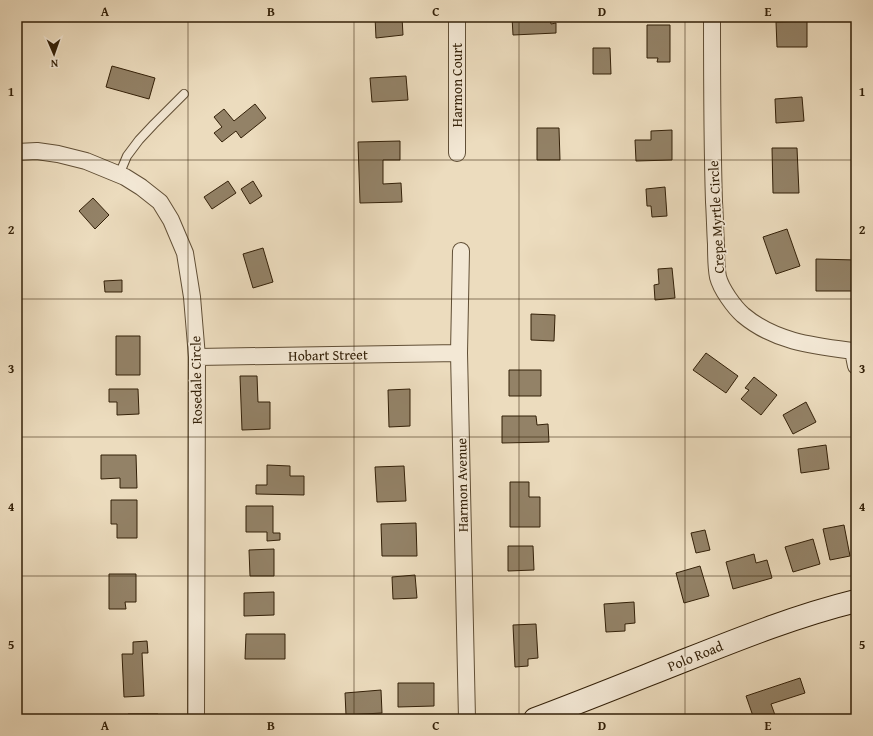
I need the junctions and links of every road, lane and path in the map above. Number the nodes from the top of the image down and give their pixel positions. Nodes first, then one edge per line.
1 (458, 17) edge
2 (712, 17) edge
3 (184, 94) dead end
4 (17, 152) edge
5 (458, 153) dead end
6 (119, 175) junction
7 (461, 251) dead end
8 (459, 352) junction
9 (855, 356) edge
10 (197, 357) junction
11 (856, 601) edge
12 (196, 719) edge
13 (468, 719) edge
14 (535, 719) edge

1 - 5 street, Harmon Court
2 - 9 street, Crepe Myrtle Circle
3 - 6 lane
4 - 6 street, Rosedale Circle
6 - 10 street, Rosedale Circle
7 - 8 street, Harmon Avenue
8 - 10 street, Hobart Street
8 - 13 street, Harmon Avenue
10 - 12 street, Rosedale Circle
11 - 14 main road, Polo Road

